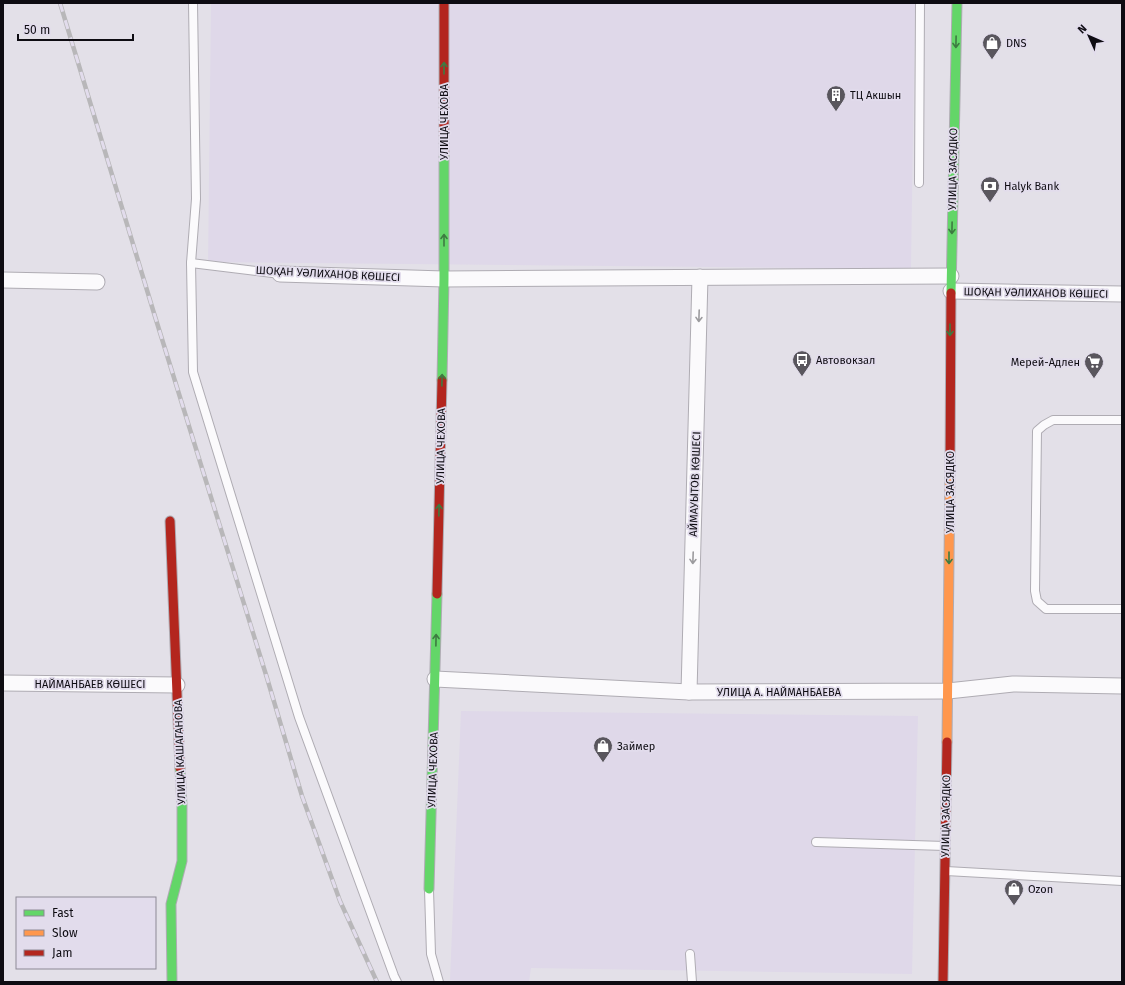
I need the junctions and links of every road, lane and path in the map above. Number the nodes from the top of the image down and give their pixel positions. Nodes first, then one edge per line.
1 (193, 3) edge
2 (444, 3) edge
3 (920, 3) edge
4 (956, 3) edge
5 (919, 183) dead end
6 (191, 263) junction
7 (280, 274) joint
8 (951, 276) junction
9 (700, 277) junction
10 (444, 278) junction
11 (3, 280) edge
12 (97, 282) dead end
13 (951, 291) junction
14 (1122, 294) edge
15 (1122, 420) edge
16 (170, 522) dead end
17 (1122, 609) edge
18 (435, 679) junction
19 (3, 683) edge
20 (177, 685) junction
21 (1122, 686) edge
22 (948, 691) junction
23 (689, 692) junction
24 (816, 842) dead end
25 (945, 846) junction
26 (945, 871) junction
27 (1122, 881) edge
28 (429, 889) joint
29 (690, 954) dead end
30 (172, 982) edge
31 (397, 982) edge
32 (439, 982) edge
33 (692, 982) edge
34 (942, 982) edge

1 - 6 lane
10 -> 2 street, УЛИЦА ЧЕХОВА
3 - 5 lane
4 -> 8 street, УЛИЦА ЗАСЯДКО
6 - 7 lane, ШОҚАН УӘЛИХАНОВ КӨШЕСІ
6 - 31 lane
7 - 10 street, ШОҚАН УӘЛИХАНОВ КӨШЕСІ
8 - 9 street, ШОҚАН УӘЛИХАНОВ КӨШЕСІ
8 - 13 street, УЛИЦА ЗАСЯДКО
9 - 10 street, ШОҚАН УӘЛИХАНОВ КӨШЕСІ
9 -> 23 street, АЙМАУЫТОВ КӨШЕСІ
18 -> 10 street, УЛИЦА ЧЕХОВА
11 - 12 street
13 - 14 street, ШОҚАН УӘЛИХАНОВ КӨШЕСІ
13 -> 22 street, УЛИЦА ЗАСЯДКО
15 - 17 lane
16 - 20 street, УЛИЦА КАШАГАНОВА
18 - 23 street, УЛИЦА А. НАЙМАНБАЕВА
18 - 28 street, УЛИЦА ЧЕХОВА
19 - 20 street, НАЙМАНБАЕВ КӨШЕСІ
20 - 30 street, УЛИЦА КАШАГАНОВА
21 - 22 street, УЛИЦА А. НАЙМАНБАЕВА
22 - 23 street, УЛИЦА А. НАЙМАНБАЕВА
22 - 25 street, УЛИЦА ЗАСЯДКО
24 - 25 lane
25 - 26 street, УЛИЦА ЗАСЯДКО
26 - 27 lane
26 - 34 street, УЛИЦА ЗАСЯДКО
28 - 32 lane
29 - 33 lane

